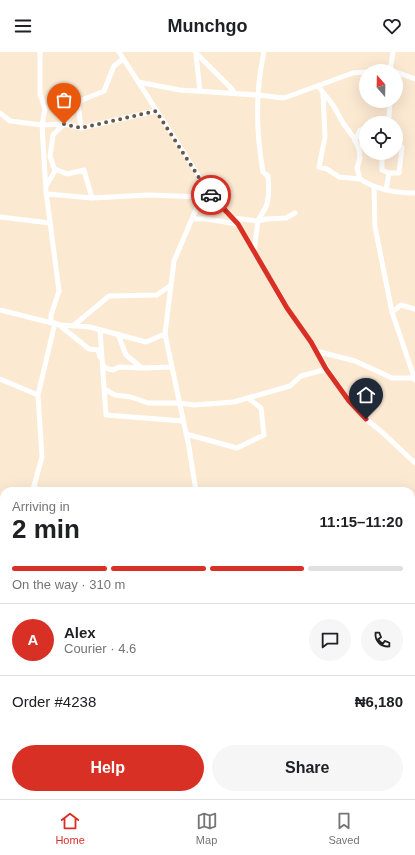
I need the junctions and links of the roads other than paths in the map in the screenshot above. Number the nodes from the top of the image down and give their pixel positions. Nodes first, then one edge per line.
1 (40, 52) edge
2 (119, 52) edge
3 (264, 52) edge
4 (393, 52) edge
5 (196, 53) edge
6 (123, 58) junction
7 (392, 64) edge
8 (359, 72) edge
9 (403, 75) edge
10 (415, 79) edge
11 (138, 82) junction
12 (318, 86) junction
13 (200, 91) junction
14 (324, 93) junction
15 (235, 94) junction
16 (258, 95) junction
17 (78, 104) junction
18 (156, 111) junction
19 (0, 113) edge
20 (42, 124) junction
21 (64, 124) junction
22 (81, 128) junction
23 (359, 132) edge
24 (355, 140) junction
25 (382, 160) edge
26 (400, 160) edge
27 (55, 169) junction
28 (389, 173) junction
29 (360, 179) junction
30 (45, 187) junction
31 (374, 187) junction
32 (207, 190) junction
33 (386, 190) junction
34 (415, 193) edge
35 (48, 194) dead end
36 (202, 197) junction
37 (92, 198) junction
38 (295, 213) dead end
39 (0, 217) edge
40 (232, 218) junction
41 (193, 219) junction
42 (258, 222) junction
43 (50, 223) junction
44 (238, 224) junction
45 (254, 251) junction
46 (171, 285) junction
47 (415, 309) edge
48 (0, 310) edge
49 (392, 312) junction
50 (54, 323) junction
51 (73, 326) junction
52 (100, 330) junction
53 (118, 334) junction
54 (165, 334) junction
55 (316, 351) junction
56 (103, 364) junction
57 (172, 367) junction
58 (142, 368) junction
59 (326, 369) junction
60 (0, 379) edge
61 (415, 379) edge
62 (104, 389) junction
63 (38, 395) junction
64 (248, 398) junction
65 (180, 403) junction
66 (184, 422) junction
67 (186, 434) junction
68 (415, 464) edge
69 (34, 487) edge
70 (195, 487) edge

1 - 20 street
2 - 6 street
3 - 16 street
4 - 7 street
5 - 13 street
5 - 15 street
6 - 11 street
6 - 17 street
8 - 12 street
9 - 10 street
11 - 13 street
11 - 18 street
12 - 14 street
12 - 16 street
13 - 15 street
14 - 24 street
14 - 29 street
15 - 16 street
16 - 42 street
17 - 21 street
17 - 22 street
18 - 22 street
18 - 32 street
19 - 20 street
20 - 21 street
20 - 30 street
21 - 22 street
21 - 27 street
23 - 24 street
24 - 29 street
25 - 28 street
26 - 28 street
27 - 30 street
27 - 37 street
28 - 33 street
29 - 31 street
30 - 43 street
31 - 33 street
31 - 49 street
32 - 36 street
32 - 40 street
33 - 34 street
35 - 37 street
36 - 37 street
36 - 41 street
38 - 42 street
39 - 43 street
40 - 42 street
40 - 44 street
41 - 44 street
41 - 46 street
42 - 45 street
43 - 50 street
44 - 45 street
45 - 55 street
46 - 51 street
46 - 54 street
47 - 49 street
48 - 50 street
49 - 61 street
50 - 51 street
50 - 56 street
50 - 63 street
51 - 52 street
52 - 53 street
52 - 56 street
53 - 54 street
53 - 58 street
54 - 57 street
55 - 59 street
55 - 61 street
56 - 58 street
56 - 62 street
57 - 58 street
57 - 65 street
59 - 64 street
59 - 68 street
60 - 63 street
62 - 65 street
62 - 66 street
63 - 69 street
64 - 65 street
64 - 67 street
65 - 66 street
66 - 67 street
67 - 70 street

